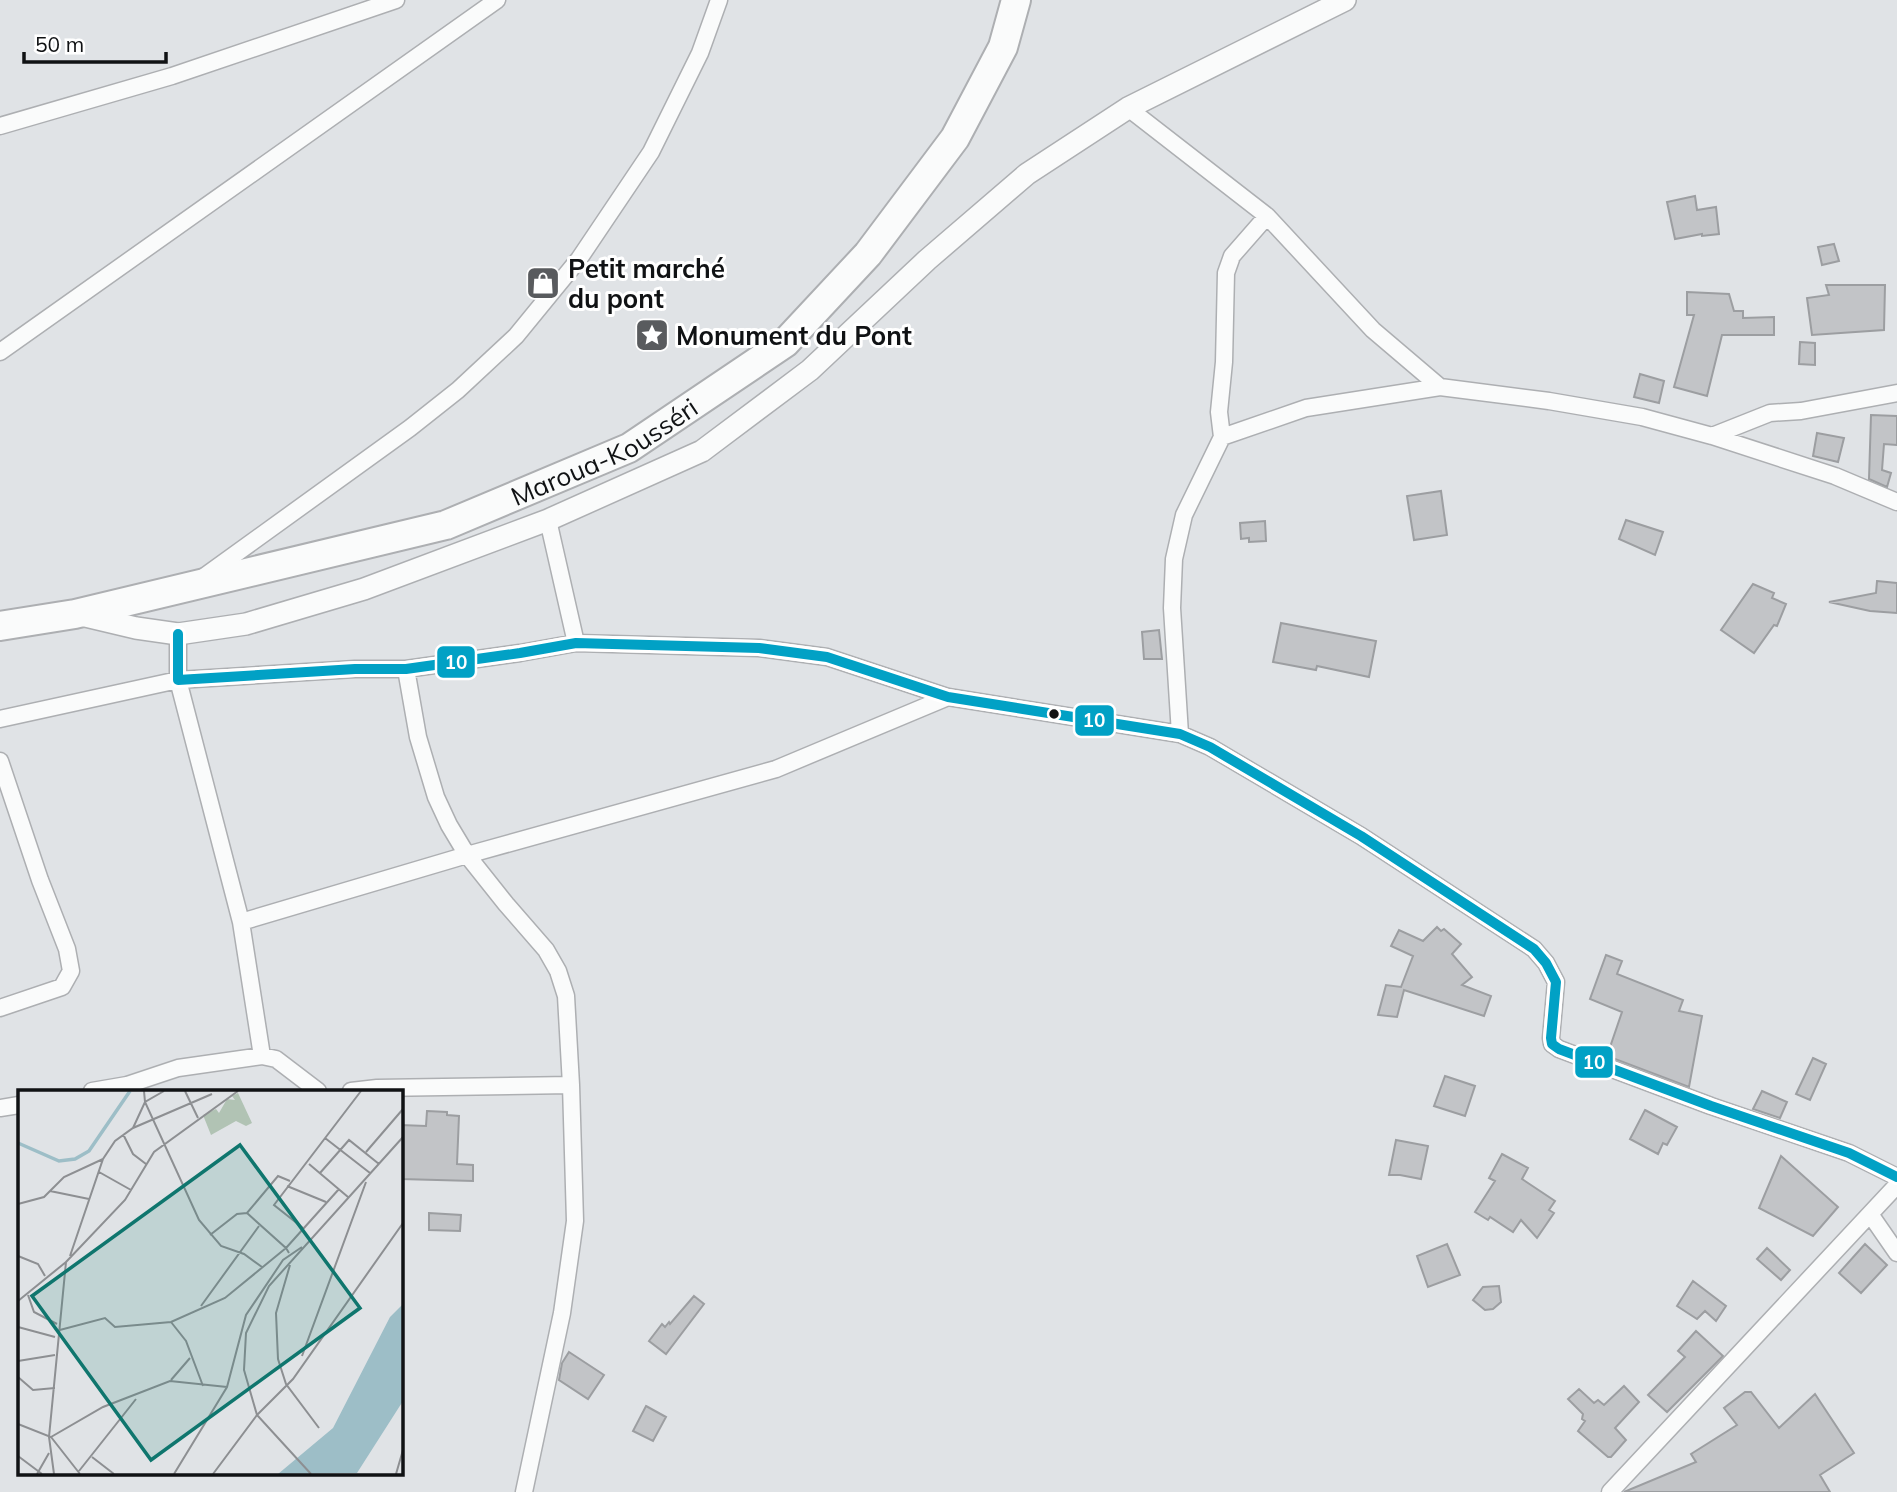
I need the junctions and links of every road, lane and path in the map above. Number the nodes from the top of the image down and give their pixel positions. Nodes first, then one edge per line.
1 (396, 0) edge
2 (497, 0) edge
3 (719, 0) edge
4 (1016, 0) edge
5 (1345, 0) edge
6 (1128, 108) junction
7 (0, 126) edge
8 (1267, 216) junction
9 (0, 352) edge
10 (1440, 387) junction
11 (1897, 393) edge
12 (1712, 436) junction
13 (1222, 437) junction
14 (1897, 502) edge
15 (548, 520) junction
16 (192, 585) junction
17 (75, 614) junction
18 (0, 626) edge
19 (178, 634) junction
20 (576, 643) junction
21 (406, 669) junction
22 (178, 680) junction
23 (948, 697) junction
24 (0, 719) edge
25 (1180, 734) junction
26 (0, 761) edge
27 (467, 855) junction
28 (241, 922) junction
29 (0, 1008) edge
30 (262, 1056) junction
31 (572, 1085) junction
32 (98, 1090) edge
33 (317, 1090) edge
34 (360, 1090) edge
35 (18, 1105) edge
36 (0, 1108) edge
37 (1897, 1177) edge
38 (1897, 1185) edge
39 (1870, 1214) junction
40 (1897, 1253) edge
41 (524, 1492) edge
42 (1610, 1492) edge

1 - 7 street
2 - 9 street
3 - 16 street
4 - 16 highway, Maroua-Kousséri
5 - 6 street
6 - 8 street
6 - 15 street
8 - 10 street
8 - 13 street
10 - 12 street
10 - 13 street
11 - 12 street
12 - 14 street
13 - 25 street
15 - 19 street
15 - 20 street
16 - 17 highway, Maroua-Kousséri
17 - 18 highway, Maroua-Kousséri
17 - 19 street
19 - 22 street
20 - 21 street
20 - 23 street
21 - 22 street
21 - 27 street
22 - 24 street
22 - 28 street
23 - 25 street
23 - 27 street
25 - 37 street
26 - 29 street
27 - 28 street
27 - 31 street
28 - 30 street
30 - 32 street
30 - 33 street
31 - 34 street
31 - 41 street
35 - 36 street
38 - 39 street
39 - 40 street
39 - 42 street

